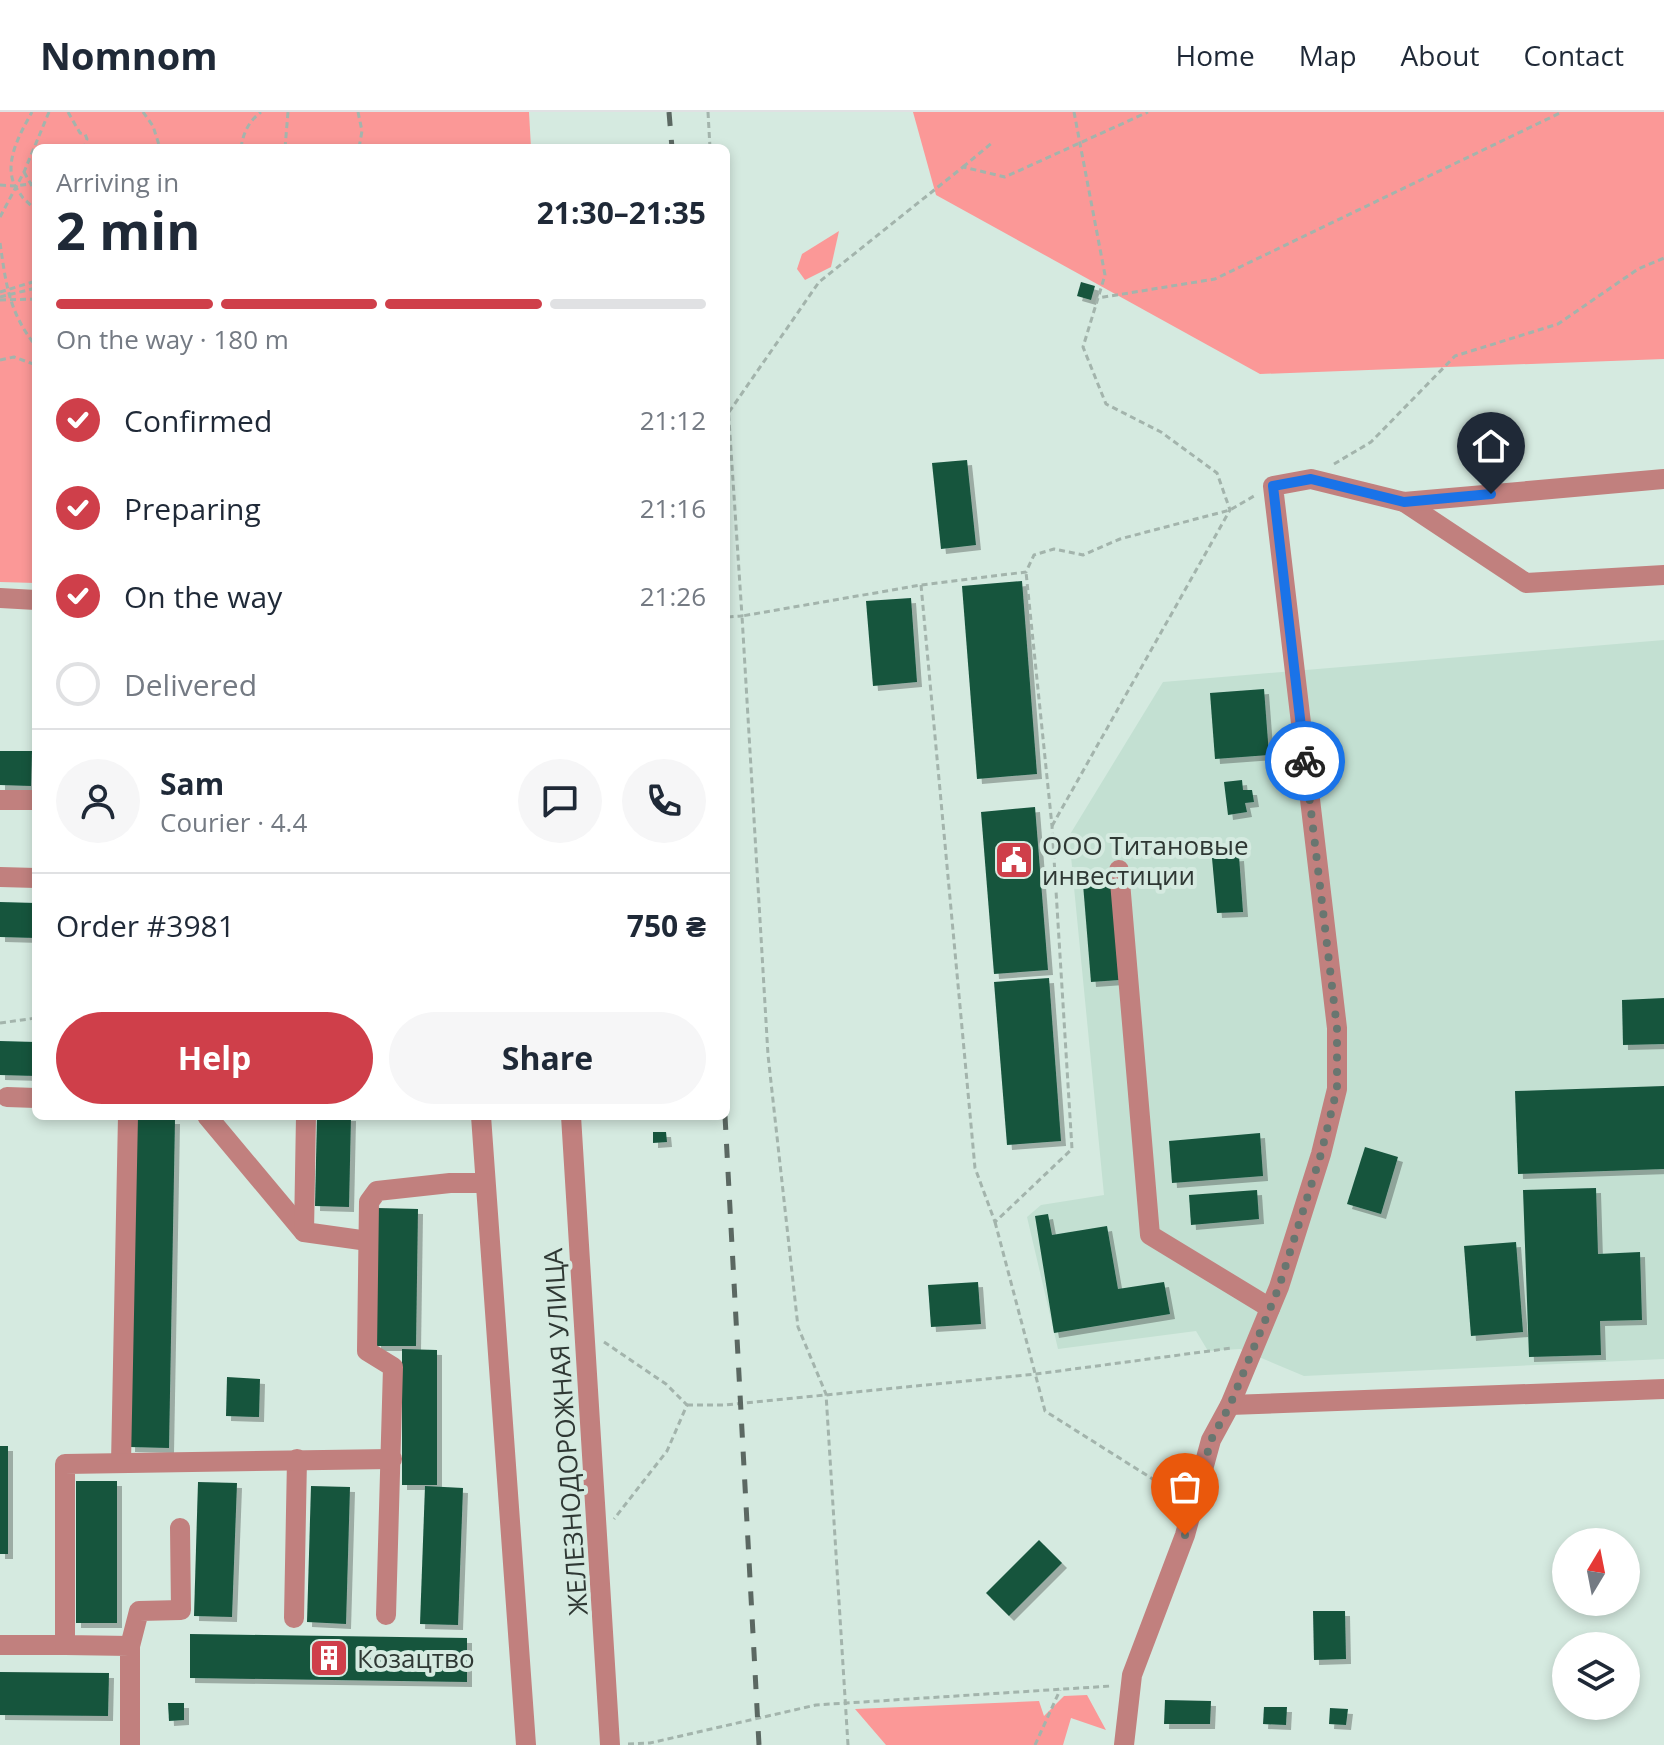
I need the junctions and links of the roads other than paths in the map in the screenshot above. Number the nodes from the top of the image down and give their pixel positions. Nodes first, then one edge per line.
1 (1664, 479) edge
2 (1404, 502) junction
3 (1664, 575) edge
4 (0, 598) edge
5 (32, 600) edge
6 (0, 800) edge
7 (32, 800) edge
8 (1119, 870) dead end
9 (0, 877) edge
10 (32, 878) edge
11 (7, 1097) dead end
12 (32, 1098) edge
13 (128, 1120) edge
14 (210, 1120) edge
15 (306, 1120) edge
16 (481, 1120) edge
17 (571, 1120) edge
18 (484, 1183) junction
19 (304, 1232) junction
20 (368, 1241) junction
21 (1270, 1308) junction
22 (1664, 1389) edge
23 (1230, 1405) junction
24 (297, 1459) junction
25 (392, 1459) junction
26 (121, 1463) junction
27 (180, 1528) dead end
28 (386, 1615) dead end
29 (294, 1618) dead end
30 (0, 1645) edge
31 (65, 1645) junction
32 (130, 1646) junction
33 (130, 1745) edge
34 (526, 1745) edge
35 (610, 1745) edge
36 (1124, 1745) edge

1 - 2 street
2 - 3 street
2 - 21 street
4 - 5 street
6 - 7 street
8 - 21 street
9 - 10 street
11 - 12 street
13 - 26 street
14 - 19 street
15 - 19 street
16 - 18 street
17 - 35 street, ЖЕЛЕЗНОДОРОЖНАЯ УЛИЦА
18 - 20 street
18 - 34 street
19 - 20 street
20 - 25 street
21 - 23 street
22 - 23 street
23 - 36 street
24 - 25 street
24 - 26 street
24 - 29 street
25 - 28 street
26 - 31 street
27 - 32 street
30 - 31 street
31 - 32 street
32 - 33 street

